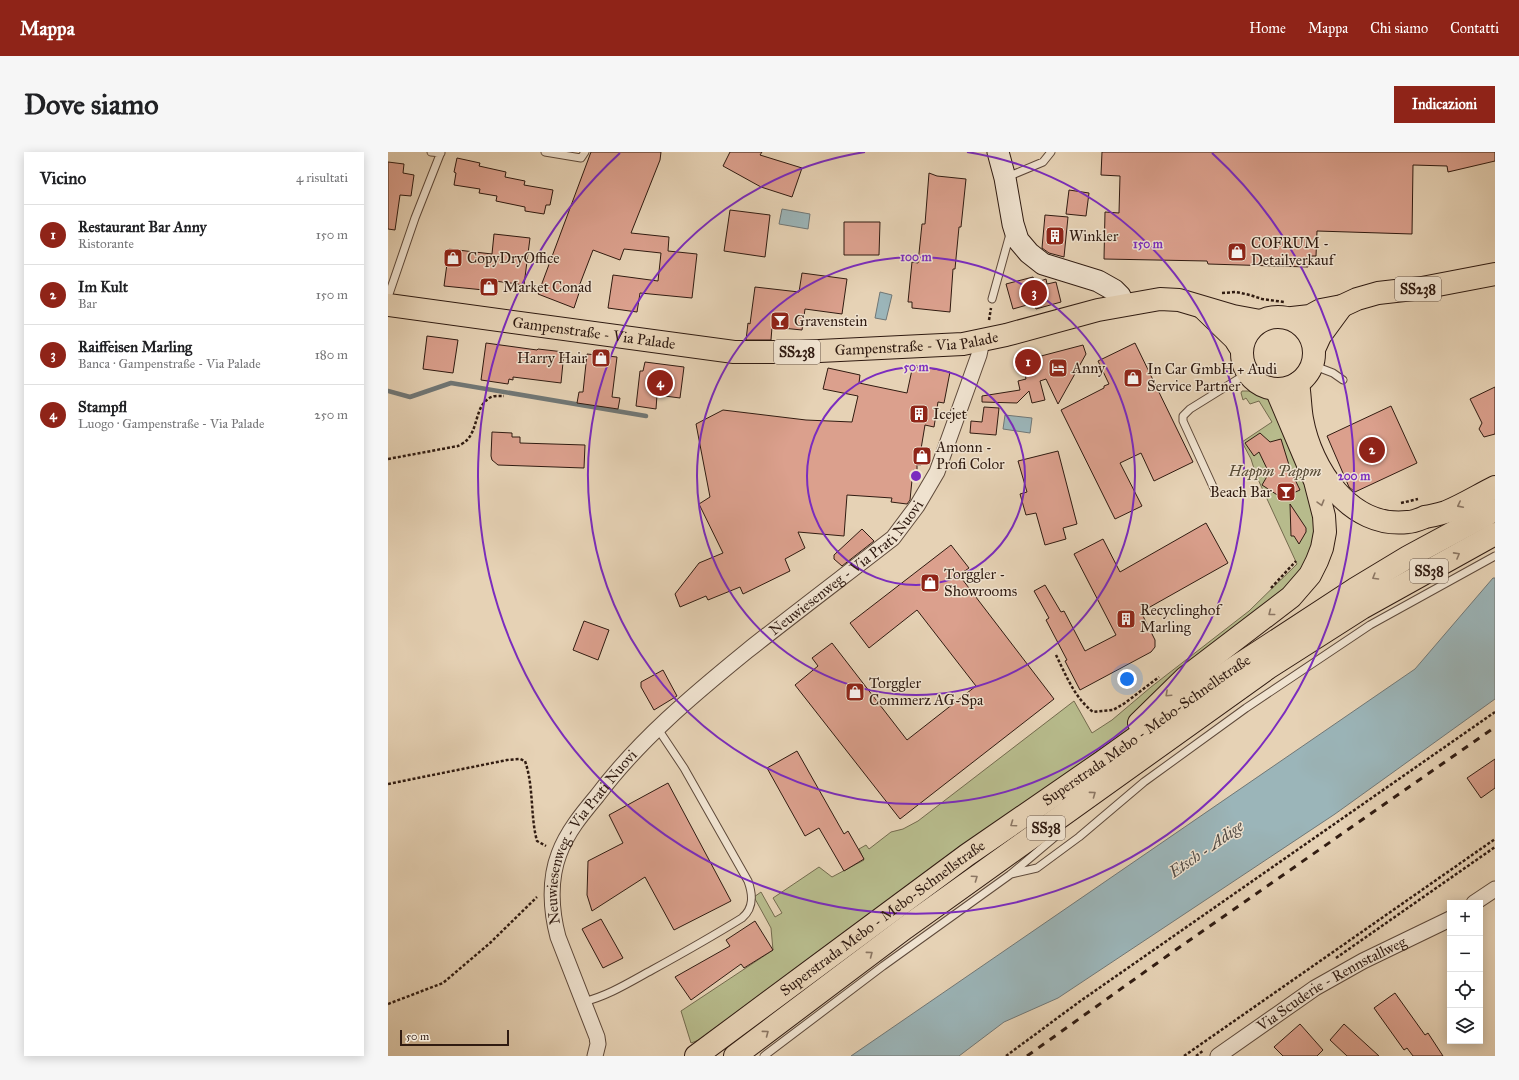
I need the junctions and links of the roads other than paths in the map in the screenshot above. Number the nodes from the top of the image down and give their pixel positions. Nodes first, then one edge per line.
1 (431, 152) edge
2 (545, 152) edge
3 (585, 152) edge
4 (998, 152) edge
5 (1051, 152) edge
6 (441, 153) edge
7 (1005, 178) junction
8 (1013, 224) junction
9 (1495, 274) edge
10 (992, 299) dead end
11 (388, 301) edge
12 (388, 305) edge
13 (1124, 305) junction
14 (1342, 306) junction
15 (1203, 308) junction
16 (1292, 318) junction
17 (1260, 321) junction
18 (982, 340) junction
19 (1242, 350) junction
20 (1313, 356) junction
21 (1248, 373) junction
22 (1343, 380) dead end
23 (1298, 383) junction
24 (1276, 389) junction
25 (1495, 487) edge
26 (1215, 491) dead end
27 (1495, 510) edge
28 (1495, 534) edge
29 (1495, 556) edge
30 (658, 729) junction
31 (1102, 762) junction
32 (1065, 814) junction
33 (1011, 874) junction
34 (1495, 889) edge
35 (1478, 900) edge
36 (1447, 920) edge
37 (584, 1002) junction
38 (1213, 1051) edge
39 (595, 1056) edge
40 (696, 1056) edge
41 (735, 1056) edge
42 (764, 1056) edge

1 - 6 lane
2 - 3 lane
4 - 7 street
5 - 7 lane
6 - 11 lane
7 - 8 street
8 - 10 lane
8 - 13 street
9 - 14 main road, SS238
12 - 18 main road, Gampenstraße - Via Palade / SS238
13 - 15 main road, Gampenstraße - Via Palade / SS238
13 - 18 main road, Gampenstraße - Via Palade / SS238
14 - 16 main road, SS238
14 - 20 main road
15 - 17 main road, Gampenstraße - Via Palade / SS238
15 - 19 main road, Gampenstraße - Via Palade / SS238
16 - 17 main road, SS238
16 - 20 main road
17 - 19 main road
18 - 30 street, Neuwiesenweg - Via Prati Nuovi
19 - 21 main road, SS238
20 - 22 lane
20 - 23 main road
21 - 24 main road
21 - 26 lane
23 - 24 main road
25 -> 23 main road
24 -> 31 main road
27 -> 31 main road, Superstrada Mebo - Mebo-Schnellstraße / SS38
32 -> 28 main road, Superstrada Mebo - Mebo-Schnellstraße / SS38
29 - 33 lane
30 - 37 street, Neuwiesenweg - Via Prati Nuovi
30 - 37 lane
31 -> 40 main road, Superstrada Mebo - Mebo-Schnellstraße / SS38
32 - 33 lane
41 -> 32 main road, Superstrada Mebo - Mebo-Schnellstraße / SS38
33 - 42 lane
34 - 35 street
36 - 38 street, Via Scuderie - Rennstallweg
37 - 39 street, Neuwiesenweg - Via Prati Nuovi

